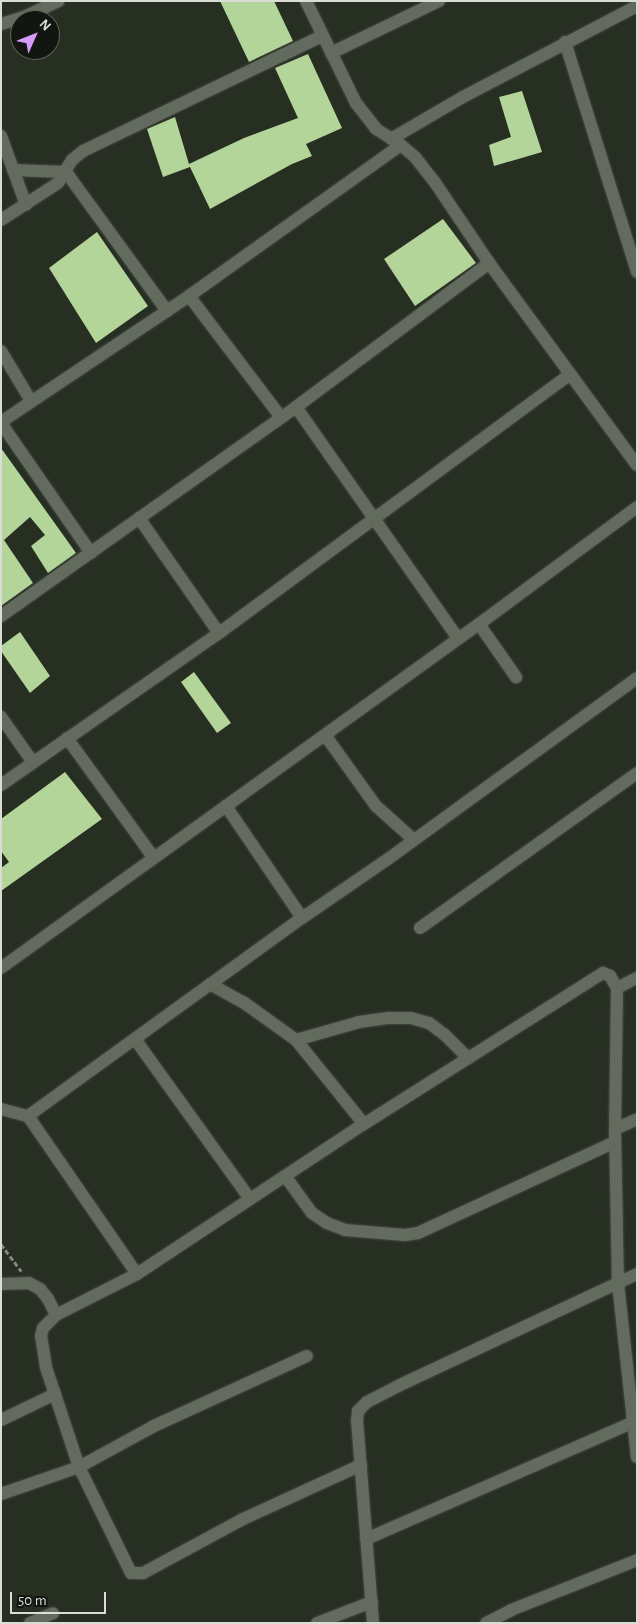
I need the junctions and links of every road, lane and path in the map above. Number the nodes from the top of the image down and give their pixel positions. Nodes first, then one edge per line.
1 (59, 1) edge
2 (306, 1) edge
3 (439, 1) edge
4 (631, 5) edge
5 (1, 24) edge
6 (322, 36) junction
7 (565, 42) junction
8 (331, 53) junction
9 (396, 142) junction
10 (2, 143) edge
11 (13, 170) junction
12 (66, 172) junction
13 (26, 205) junction
14 (1, 220) edge
15 (489, 263) junction
16 (637, 272) edge
17 (189, 296) junction
18 (167, 311) junction
19 (1, 351) edge
20 (570, 374) junction
21 (31, 401) junction
22 (296, 407) junction
23 (281, 417) junction
24 (1, 422) edge
25 (637, 465) edge
26 (637, 507) edge
27 (139, 518) junction
28 (374, 519) junction
29 (91, 553) junction
30 (1, 616) edge
31 (479, 624) junction
32 (219, 633) junction
33 (458, 638) junction
34 (516, 677) dead end
35 (637, 678) edge
36 (1, 717) edge
37 (325, 735) junction
38 (67, 738) junction
39 (32, 762) junction
40 (637, 773) edge
41 (1, 785) edge
42 (226, 806) junction
43 (414, 840) junction
44 (154, 858) junction
45 (302, 918) junction
46 (420, 928) dead end
47 (1, 968) edge
48 (637, 978) edge
49 (210, 984) junction
50 (617, 988) junction
51 (134, 1039) junction
52 (296, 1040) junction
53 (468, 1058) junction
54 (1, 1109) edge
55 (28, 1116) junction
56 (637, 1119) edge
57 (364, 1124) junction
58 (615, 1136) junction
59 (285, 1176) junction
60 (250, 1200) junction
61 (1, 1244) edge
62 (137, 1274) junction
63 (637, 1274) edge
64 (29, 1283) junction
65 (618, 1283) junction
66 (1, 1284) edge
67 (56, 1316) junction
68 (307, 1356) dead end
69 (54, 1394) junction
70 (1, 1420) edge
71 (632, 1423) junction
72 (637, 1457) edge
73 (360, 1465) junction
74 (79, 1468) junction
75 (1, 1494) edge
76 (366, 1539) junction
77 (637, 1560) edge
78 (372, 1602) junction
79 (53, 1613) dead end
80 (30, 1623) edge
81 (317, 1623) edge
82 (373, 1623) edge
83 (486, 1623) edge

1 - 5 street
2 - 6 street
3 - 8 street
4 - 7 street
6 - 8 street
6 - 12 street
7 - 9 street
7 - 16 street
8 - 9 street
9 - 15 street
9 - 17 street
10 - 11 street
11 - 12 street
11 - 13 street
12 - 13 street
12 - 18 street
13 - 14 street
15 - 20 street
15 - 22 street
17 - 18 street
17 - 23 street
18 - 21 street
19 - 21 street
20 - 25 street
20 - 28 street
21 - 24 street
22 - 23 street
22 - 28 street
23 - 27 street
24 - 29 street
26 - 31 street
27 - 29 street
27 - 32 street
28 - 32 street
28 - 33 street
29 - 30 street
31 - 33 street
31 - 34 street
32 - 38 street
33 - 37 street
35 - 43 street
36 - 39 street
37 - 42 street
37 - 43 street
38 - 39 street
38 - 44 street
39 - 41 street
40 - 46 street
42 - 44 street
42 - 45 street
43 - 45 street
44 - 47 street
45 - 49 street
48 - 50 street
49 - 51 street
49 - 52 street
50 - 53 street
50 - 58 street
51 - 55 street
51 - 60 street
52 - 53 street
52 - 57 street
53 - 57 street
54 - 55 street
55 - 62 street
56 - 58 street
57 - 59 street
58 - 59 street
58 - 65 street
59 - 60 street
60 - 62 street
61 - 64 path
62 - 67 street
63 - 65 street
64 - 66 street
64 - 67 street
65 - 71 street
65 - 73 street
67 - 69 street
68 - 74 street
69 - 70 street
69 - 74 street
71 - 72 street
71 - 76 street
73 - 74 street
73 - 76 street
74 - 75 street
76 - 78 street
77 - 83 street
78 - 81 street
78 - 82 street
79 - 80 street

